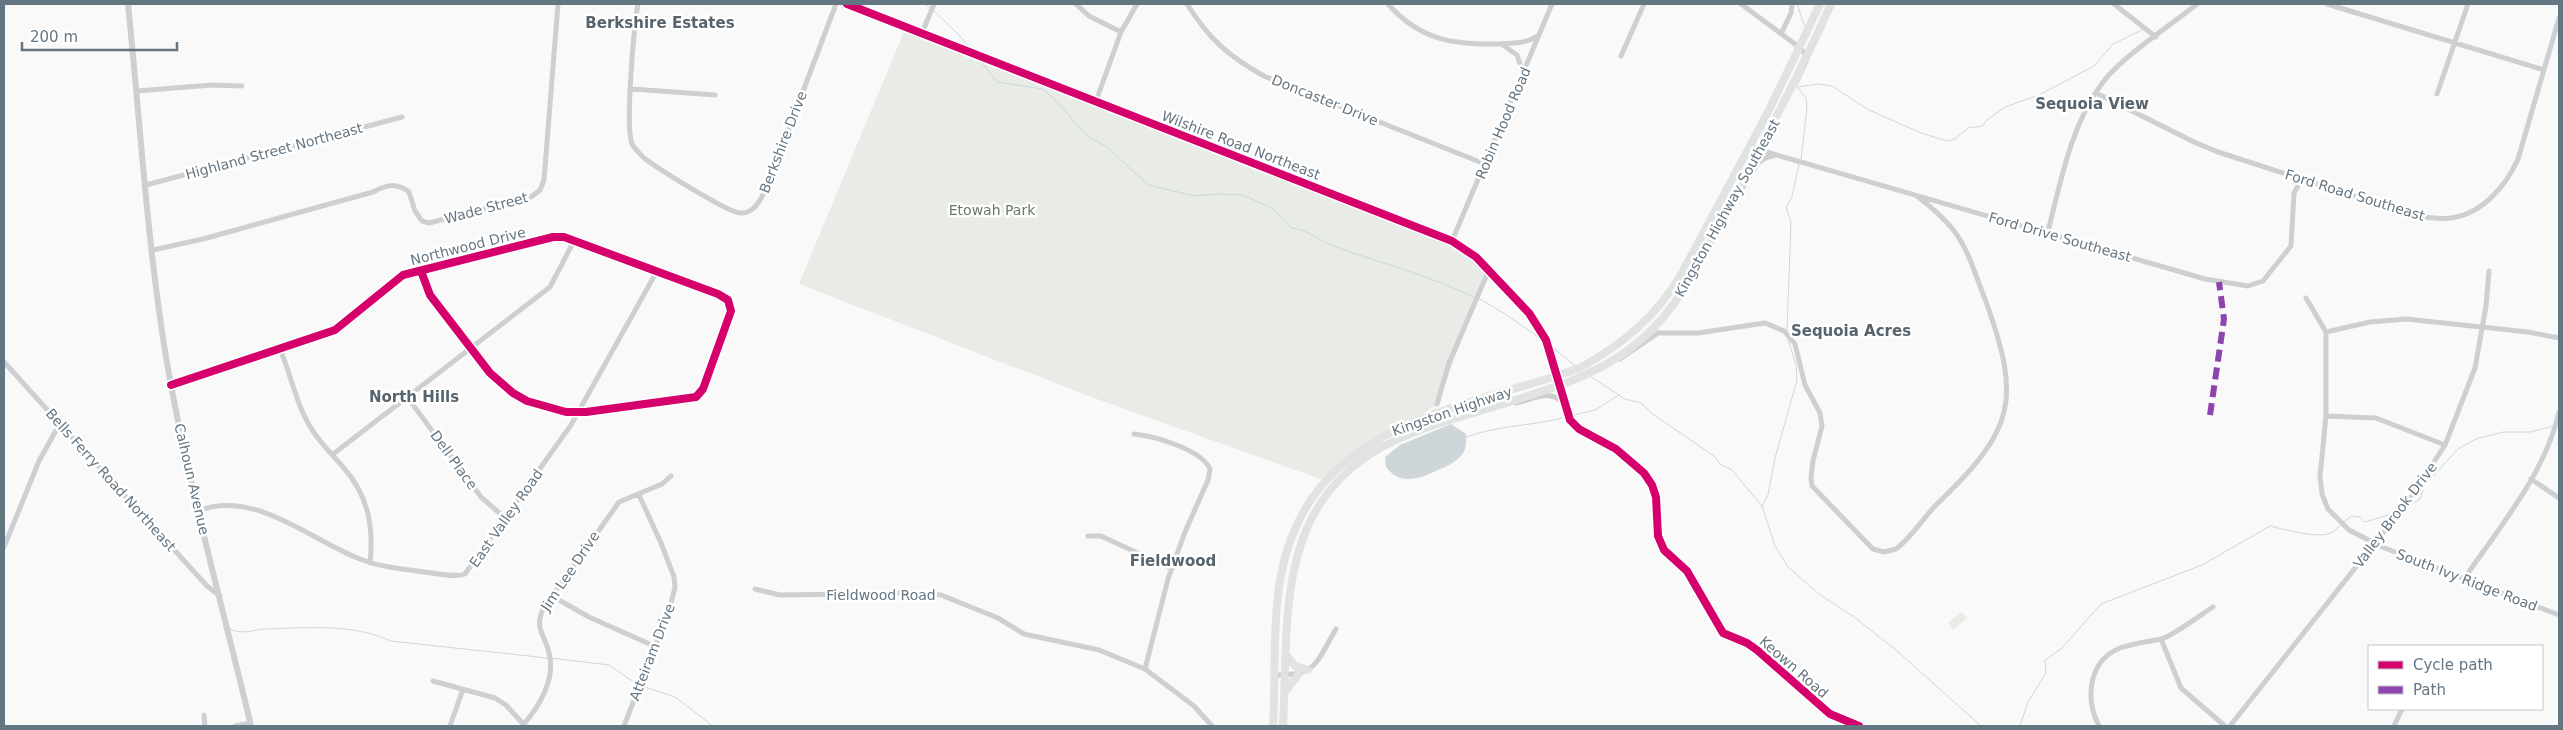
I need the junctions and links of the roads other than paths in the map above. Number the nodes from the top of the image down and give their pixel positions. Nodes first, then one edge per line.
1 (128, 4) edge
2 (558, 4) edge
3 (638, 4) edge
4 (836, 4) edge
5 (846, 4) edge
6 (934, 4) edge
7 (1076, 4) edge
8 (1136, 4) edge
9 (1187, 4) edge
10 (1388, 4) edge
11 (1552, 4) edge
12 (1644, 4) edge
13 (1741, 4) edge
14 (1792, 4) edge
15 (1820, 4) edge
16 (1831, 4) edge
17 (2114, 4) edge
18 (2197, 4) edge
19 (2327, 4) edge
20 (2468, 4) edge
21 (2559, 18) edge
22 (1121, 32) junction
23 (922, 33) junction
24 (1781, 34) junction
25 (1539, 35) junction
26 (2156, 37) junction
27 (2455, 42) junction
28 (1499, 44) junction
29 (1799, 47) junction
30 (1621, 56) dead end
31 (1807, 56) junction
32 (2544, 70) junction
33 (1523, 73) junction
34 (242, 86) dead end
35 (632, 89) junction
36 (137, 90) junction
37 (2096, 93) junction
38 (2438, 94) dead end
39 (715, 95) dead end
40 (1096, 102) junction
41 (402, 117) dead end
42 (1749, 147) junction
43 (1760, 151) junction
44 (1777, 156) junction
45 (1485, 164) junction
46 (2301, 180) junction
47 (146, 185) junction
48 (1918, 197) junction
49 (1730, 206) junction
50 (2048, 232) junction
51 (574, 241) junction
52 (1452, 241) junction
53 (153, 250) junction
54 (421, 271) junction
55 (657, 271) junction
56 (2489, 271) dead end
57 (1488, 272) junction
58 (2306, 298) dead end
59 (1665, 316) junction
60 (2483, 328) junction
61 (1670, 332) junction
62 (2326, 332) junction
63 (2559, 338) edge
64 (280, 349) junction
65 (472, 349) junction
66 (4, 362) edge
67 (1608, 364) junction
68 (1557, 376) junction
69 (1582, 378) joint
70 (171, 385) junction
71 (1559, 387) junction
72 (408, 398) junction
73 (1437, 404) dead end
74 (1498, 405) junction
75 (1565, 405) junction
76 (579, 412) junction
77 (2559, 412) edge
78 (2326, 416) junction
79 (60, 423) junction
80 (1134, 434) dead end
81 (2445, 445) junction
82 (332, 455) junction
83 (670, 476) dead end
84 (2532, 479) junction
85 (639, 495) junction
86 (2559, 498) edge
87 (200, 510) junction
88 (505, 518) junction
89 (1088, 536) dead end
90 (2375, 544) junction
91 (4, 547) edge
92 (370, 563) junction
93 (1172, 569) junction
94 (2464, 579) junction
95 (755, 589) dead end
96 (220, 596) junction
97 (552, 596) junction
98 (2213, 607) dead end
99 (2559, 615) edge
100 (1336, 629) dead end
101 (2161, 639) junction
102 (654, 646) junction
103 (1286, 655) junction
104 (1145, 669) junction
105 (1308, 670) junction
106 (1275, 675) junction
107 (1298, 675) junction
108 (1285, 676) junction
109 (433, 681) dead end
110 (463, 689) junction
111 (1284, 694) junction
112 (2402, 710) edge
113 (204, 715) dead end
114 (250, 725) edge
115 (524, 725) edge
116 (205, 726) edge
117 (235, 726) edge
118 (450, 726) edge
119 (624, 726) edge
120 (1212, 726) edge
121 (1273, 726) edge
122 (1283, 726) edge
123 (1859, 726) edge
124 (2099, 726) edge
125 (2225, 726) edge
126 (2230, 726) edge
127 (2394, 726) edge

1 - 36 street, Calhoun Avenue
2 - 53 street, Wade Street
3 - 35 street, Berkshire Drive
4 - 35 street, Berkshire Drive
5 - 23 street, Wilshire Road Northeast
6 - 23 street
7 - 22 street
8 - 22 street
9 - 45 street, Doncaster Drive
10 - 28 street
11 - 25 street, Robin Hood Road
12 - 30 street
13 - 24 street
14 - 24 street
15 - 29 main road, Kingston Highway
16 - 31 main road, Kingston Highway Southeast
17 - 26 street
18 - 26 street
19 - 27 street
20 - 27 street
21 - 32 street, Ford Road Southeast
22 - 40 street
23 - 40 street, Wilshire Road Northeast
24 - 29 street
25 - 28 street
25 - 33 street, Robin Hood Road
26 - 37 street
27 - 32 street
27 - 38 street
28 - 33 street
29 - 31 street
29 - 42 main road, Kingston Highway
31 - 43 main road, Kingston Highway Southeast
32 - 46 street, Ford Road Southeast
33 - 45 street, Robin Hood Road
34 - 36 street
35 - 39 street
36 - 47 street, Calhoun Avenue
37 - 46 street, Ford Road Southeast
37 - 50 street
40 - 52 street, Wilshire Road Northeast
41 - 47 street, Highland Street Northeast
42 - 43 street, Ford Drive Southeast
42 - 68 main road, Kingston Highway
43 - 44 street, Ford Drive Southeast
43 - 49 main road, Kingston Highway Southeast
44 - 48 street, Ford Drive Southeast
44 - 49 street
45 - 52 street, Robin Hood Road
46 - 50 street, Ford Drive Southeast
47 - 53 street, Calhoun Avenue
48 - 50 street, Ford Drive Southeast
48 - 61 street
49 - 59 main road, Kingston Highway Southeast
51 - 54 street, Northwood Drive
51 - 55 street, Northwood Drive
51 - 65 street
52 - 57 street, Wilshire Road Northeast
53 - 70 street, Calhoun Avenue
54 - 64 street, Northwood Drive
54 - 65 street
55 - 76 street, East Valley Road
55 - 76 street, Northwood Drive
56 - 60 street, Valley Brook Drive
57 - 68 street, Wilshire Road Northeast
57 - 73 street
58 - 62 street
59 - 61 street
59 - 67 main road, Kingston Highway Southeast
60 - 62 street
60 - 63 street
60 - 81 street, Valley Brook Drive
61 - 67 street
62 - 78 street, South Ivy Ridge Road
64 - 70 street, Northwood Drive
64 - 82 street
65 - 72 street
65 - 76 street
66 - 79 street, Bells Ferry Road Northeast
67 - 69 main road, Kingston Highway Southeast
68 - 71 street, Wilshire Road Northeast
68 - 106 main road, Kingston Highway
69 - 71 main road, Kingston Highway
70 - 87 street, Calhoun Avenue
71 - 74 main road, Kingston Highway
71 - 75 street, Keown Road
72 - 82 street
72 - 88 street, Dell Place
74 - 75 street
74 - 103 main road, Kingston Highway
75 - 123 street, Keown Road
76 - 88 street, East Valley Road
77 - 84 street
78 - 81 street
78 - 90 street, South Ivy Ridge Road
79 - 91 street
79 - 96 street, Bells Ferry Road Northeast
80 - 93 street
81 - 90 street, Valley Brook Drive
82 - 92 street
83 - 85 street, Jim Lee Drive
84 - 86 street
84 - 94 street
85 - 97 street, Jim Lee Drive
85 - 102 street, Atteiram Drive
87 - 92 street, East Valley Road
87 - 96 street, Calhoun Avenue
88 - 92 street, East Valley Road
89 - 93 street
90 - 94 street, South Ivy Ridge Road
90 - 126 street, Valley Brook Drive
93 - 104 street
94 - 99 street, South Ivy Ridge Road
95 - 104 street, Fieldwood Road
96 - 114 street, Calhoun Avenue
97 - 102 street
97 - 115 street, Jim Lee Drive
98 - 101 street
100 - 105 street
101 - 124 street
101 - 125 street
102 - 119 street, Atteiram Drive
103 - 105 main road
103 - 108 main road, Kingston Highway
104 - 120 street, Fieldwood Road
105 - 107 street
106 - 108 street
106 - 121 main road, Kingston Highway
107 - 108 street
107 - 111 main road
108 - 111 main road, Kingston Highway
109 - 110 street
110 - 115 street
110 - 118 street
111 - 122 main road, Kingston Highway
112 - 127 street
113 - 116 street
114 - 117 street

